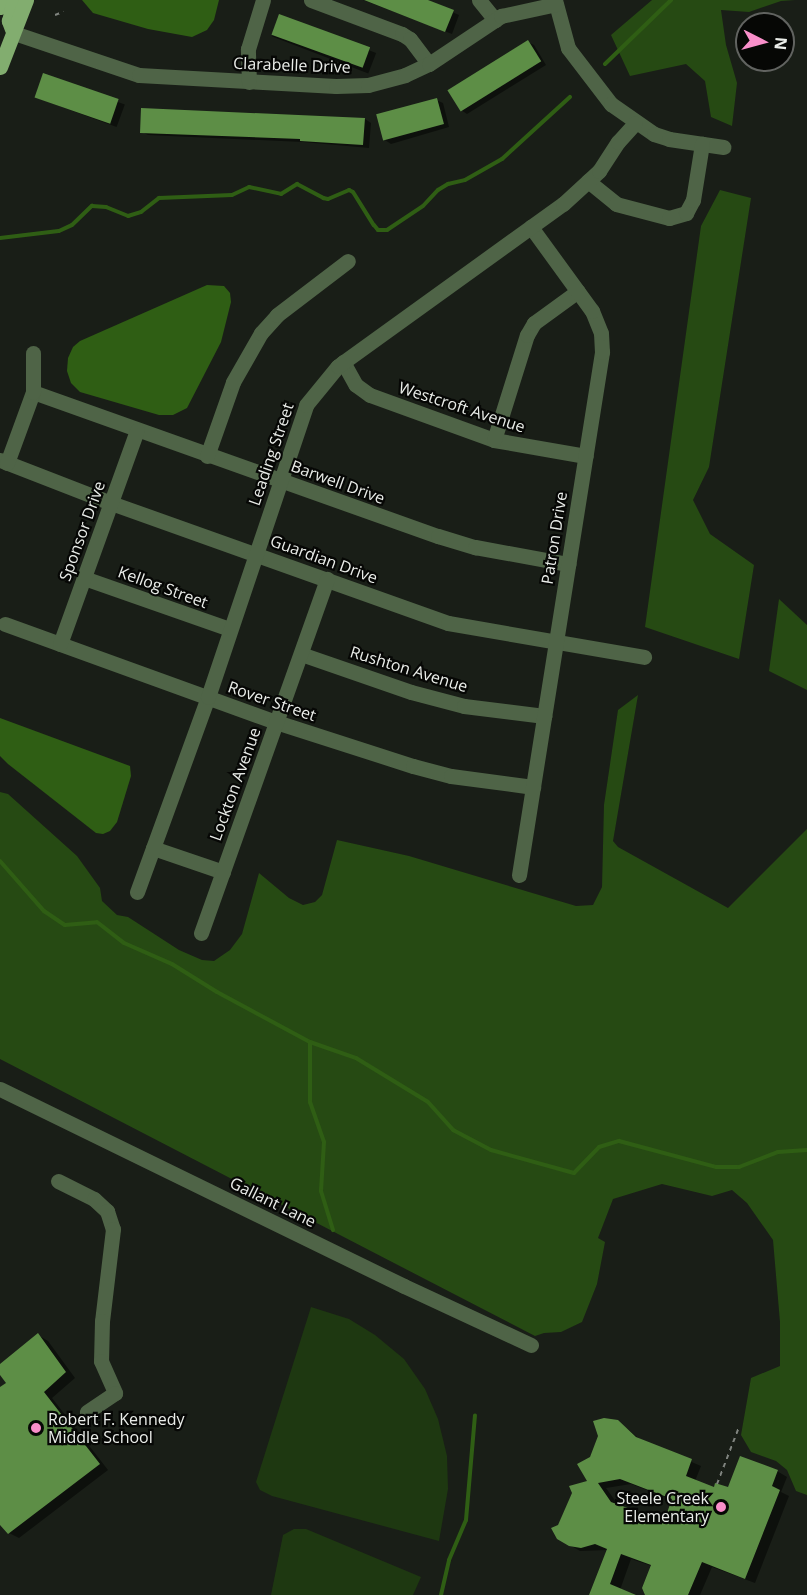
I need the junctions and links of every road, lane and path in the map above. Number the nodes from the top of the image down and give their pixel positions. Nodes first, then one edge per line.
1 (3, 0) edge
2 (14, 0) edge
3 (26, 0) edge
4 (263, 0) edge
5 (311, 0) edge
6 (479, 0) edge
7 (556, 2) edge
8 (0, 7) edge
9 (63, 12) dead end
10 (55, 15) dead end
11 (495, 20) junction
12 (14, 33) junction
13 (429, 64) junction
14 (0, 67) edge
15 (249, 82) junction
16 (635, 123) junction
17 (702, 144) junction
18 (723, 147) dead end
19 (588, 181) junction
20 (531, 227) junction
21 (348, 261) dead end
22 (578, 291) junction
23 (33, 353) dead end
24 (343, 362) junction
25 (33, 392) junction
26 (137, 430) junction
27 (494, 440) junction
28 (207, 456) junction
29 (586, 456) junction
30 (4, 461) edge
31 (281, 480) junction
32 (111, 503) junction
33 (256, 553) junction
34 (568, 564) junction
35 (84, 578) junction
36 (327, 579) junction
37 (5, 624) dead end
38 (230, 629) junction
39 (554, 641) junction
40 (60, 644) junction
41 (301, 654) junction
42 (644, 657) dead end
43 (208, 697) junction
44 (544, 716) junction
45 (276, 722) junction
46 (533, 787) junction
47 (153, 848) junction
48 (223, 872) junction
49 (519, 875) dead end
50 (137, 892) dead end
51 (201, 933) dead end
52 (0, 1089) edge
53 (58, 1182) dead end
54 (531, 1345) dead end
55 (87, 1412) dead end
56 (739, 1427) dead end
57 (717, 1484) dead end

1 - 8 main road
2 - 12 main road
3 - 12 main road
4 - 15 street
5 - 13 street
6 - 11 street
7 - 11 street, Clarabelle Drive
7 - 16 street
9 - 10 path
11 - 13 street, Clarabelle Drive
12 - 14 main road
12 - 15 street, Clarabelle Drive
13 - 15 street, Clarabelle Drive
16 - 17 street
16 - 19 street, Leading Street
17 - 18 street
17 - 19 street
19 - 20 street, Leading Street
20 - 22 street, Patron Drive
20 - 24 street, Leading Street
21 - 28 street
22 - 27 street
22 - 29 street, Patron Drive
23 - 25 street
24 - 27 street, Westcroft Avenue
24 - 31 street, Leading Street
25 - 26 street, Barwell Drive
25 - 30 street
26 - 28 street, Barwell Drive
26 - 32 street, Sponsor Drive
27 - 29 street, Westcroft Avenue
28 - 31 street, Barwell Drive
29 - 34 street, Patron Drive
30 - 32 street, Guardian Drive
31 - 33 street, Leading Street
31 - 34 street, Barwell Drive
32 - 33 street, Guardian Drive
32 - 35 street, Sponsor Drive
33 - 36 street, Guardian Drive
33 - 38 street, Leading Street
34 - 39 street, Patron Drive
35 - 38 street, Kellog Street
35 - 40 street, Sponsor Drive
36 - 39 street, Guardian Drive
36 - 41 street, Lockton Avenue
37 - 40 street, Rover Street
38 - 43 street, Leading Street
39 - 42 street, Guardian Drive
39 - 44 street, Patron Drive
40 - 43 street, Rover Street
41 - 44 street, Rushton Avenue
41 - 45 street, Lockton Avenue
43 - 45 street, Rover Street
43 - 47 street, Leading Street
44 - 46 street, Patron Drive
45 - 46 street, Rover Street
45 - 48 street, Lockton Avenue
46 - 49 street, Patron Drive
47 - 48 street
47 - 50 street, Leading Street
48 - 51 street, Lockton Avenue
52 - 54 street, Gallant Lane
53 - 55 street
56 - 57 path

